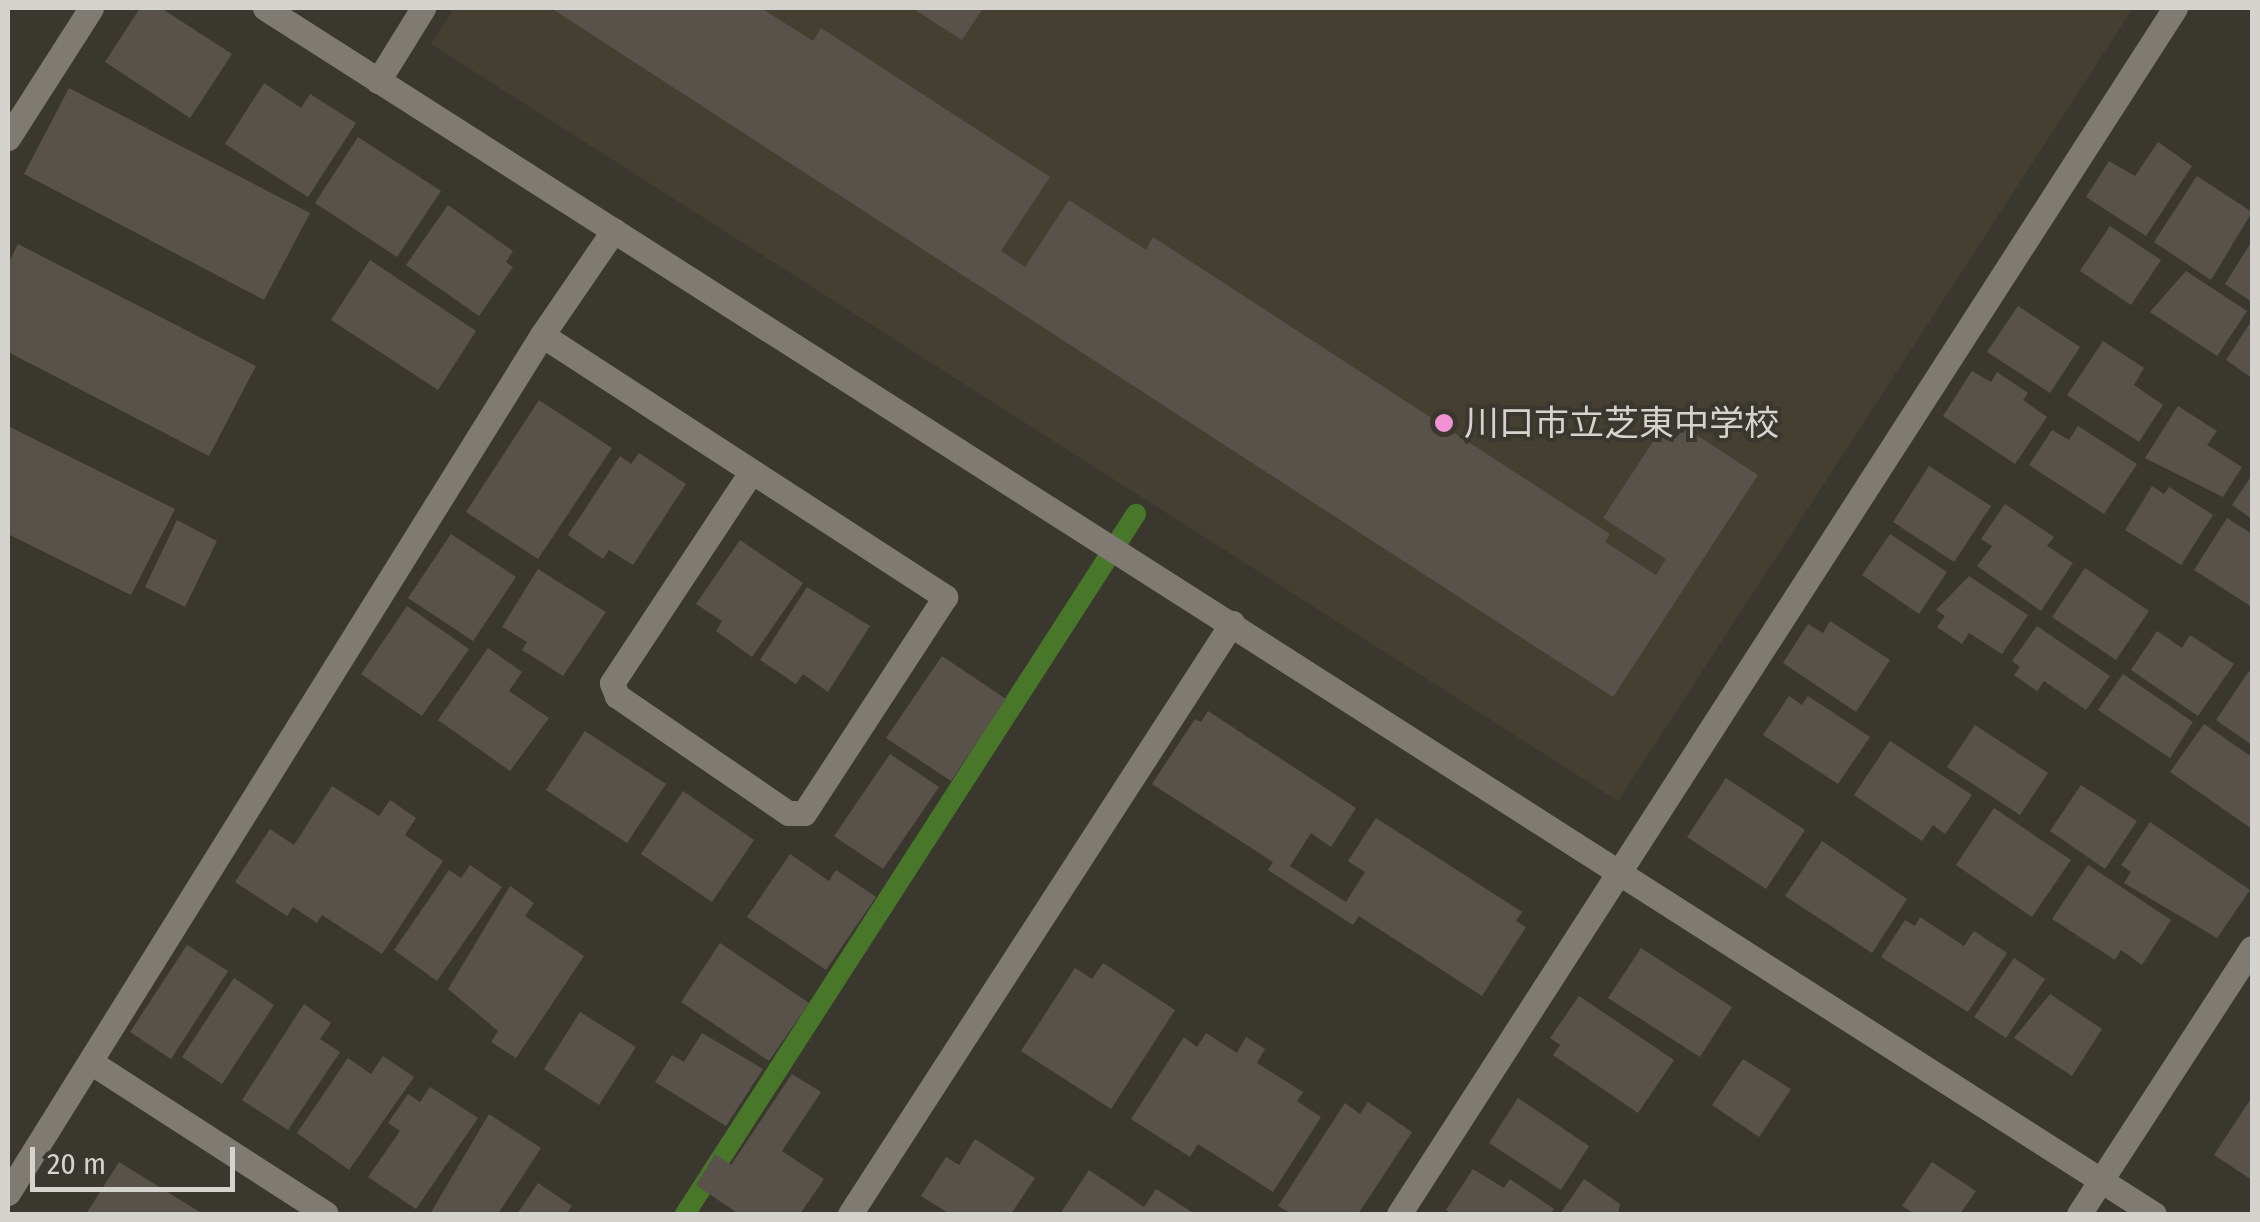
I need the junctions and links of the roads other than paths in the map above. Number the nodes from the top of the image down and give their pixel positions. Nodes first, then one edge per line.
1 (91, 8) edge
2 (266, 8) edge
3 (423, 8) edge
4 (2175, 8) edge
5 (378, 82) junction
6 (8, 138) edge
7 (614, 230) junction
8 (542, 335) junction
9 (750, 472) junction
10 (1232, 623) junction
11 (1615, 874) junction
12 (2252, 948) edge
13 (92, 1064) junction
14 (2101, 1180) junction
15 (8, 1193) edge
16 (326, 1214) edge
17 (850, 1214) edge
18 (1399, 1214) edge
19 (2078, 1214) edge
20 (2154, 1214) edge

1 - 6 street
2 - 5 street
3 - 5 street
4 - 11 street
5 - 7 street
7 - 8 street
7 - 10 street
8 - 9 street
8 - 13 street
9 - 9 street
10 - 11 street
10 - 17 street
11 - 14 street
11 - 18 street
12 - 14 street
13 - 15 street
13 - 16 street
14 - 19 street
14 - 20 street

